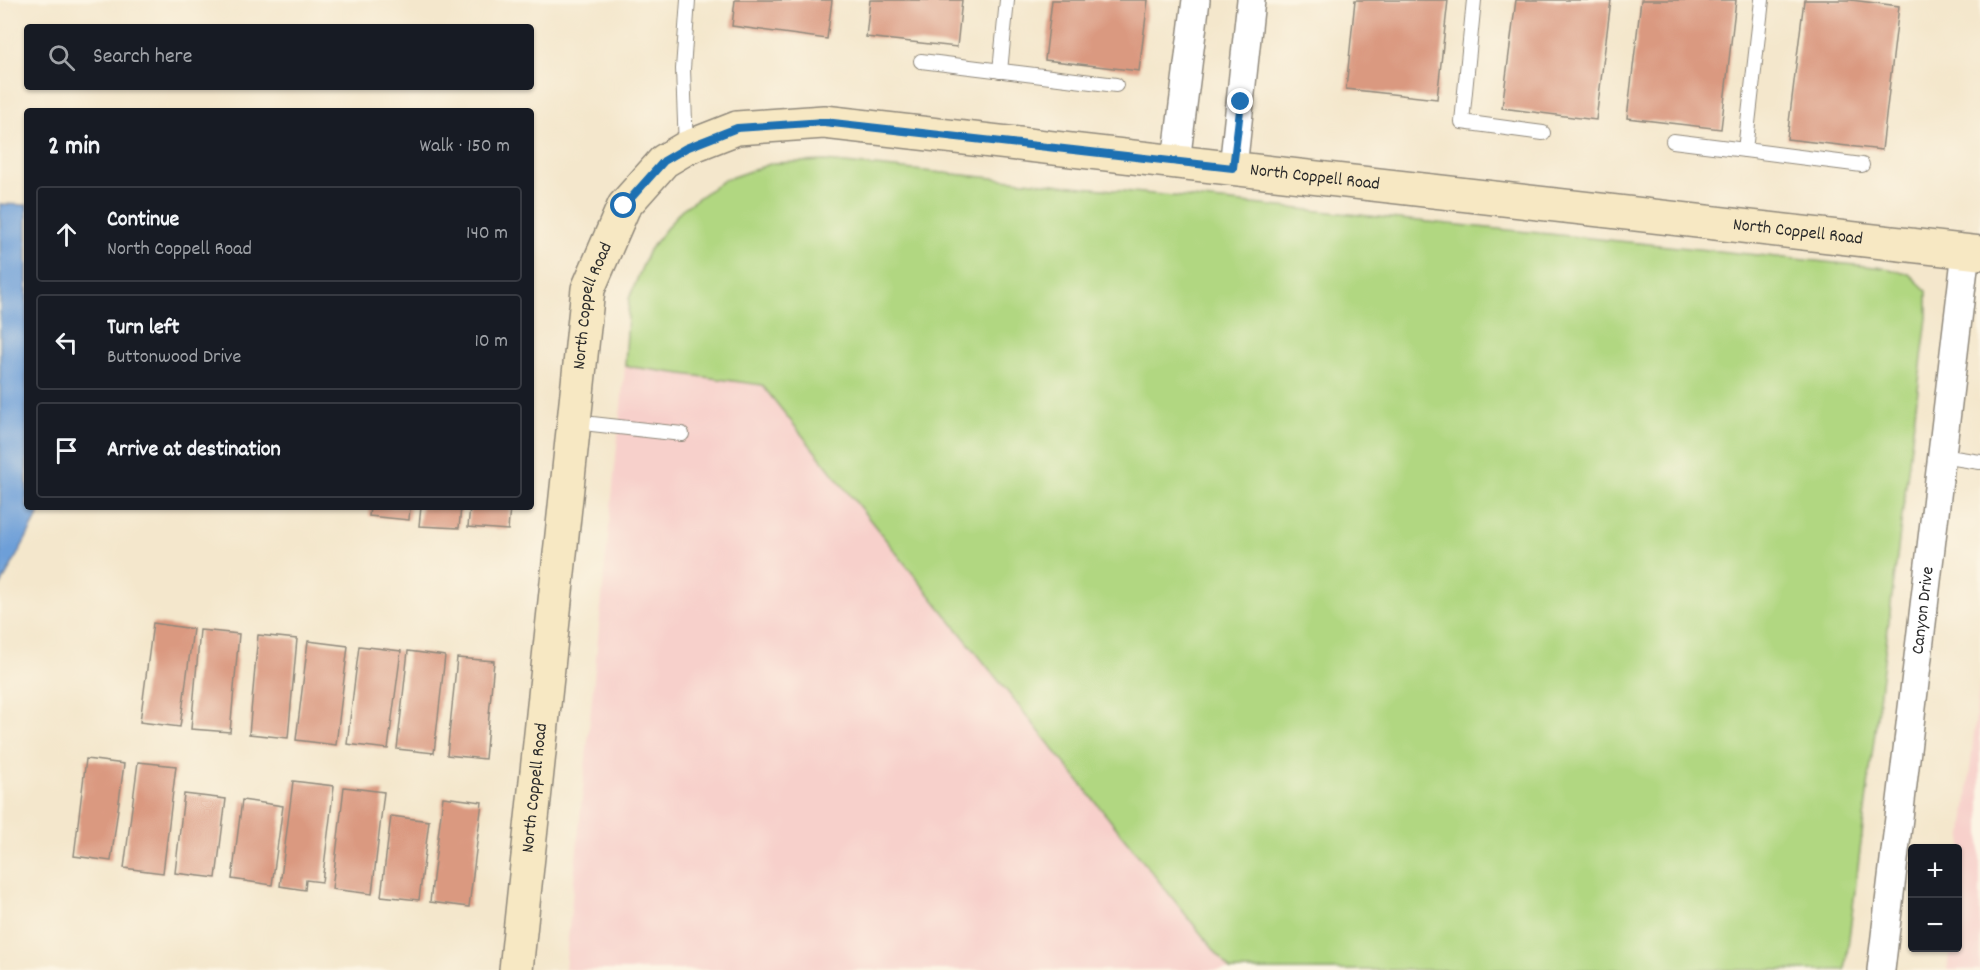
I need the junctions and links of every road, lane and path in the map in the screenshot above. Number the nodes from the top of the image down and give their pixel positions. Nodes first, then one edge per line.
1 (687, 0) edge
2 (1006, 0) edge
3 (1197, 0) edge
4 (1251, 0) edge
5 (1474, 0) edge
6 (1762, 0) edge
7 (921, 61) dead end
8 (1000, 71) junction
9 (1116, 85) dead end
10 (1543, 133) dead end
11 (1672, 141) dead end
12 (686, 148) junction
13 (1745, 150) junction
14 (1176, 162) junction
15 (1863, 165) dead end
16 (1233, 168) junction
17 (1973, 252) edge
18 (574, 422) junction
19 (682, 434) dead end
20 (1941, 456) junction
21 (1980, 462) edge
22 (516, 970) edge
23 (1881, 970) edge

1 - 12 lane
2 - 8 lane
3 - 14 street
4 - 16 street
5 - 10 lane
6 - 13 lane
7 - 8 lane
8 - 9 lane
11 - 13 lane
12 - 14 street, North Coppell Road
12 - 18 street, North Coppell Road
13 - 15 lane
14 - 16 street, North Coppell Road
16 - 17 street, North Coppell Road
17 - 20 street, Canyon Drive
18 - 19 lane
18 - 22 street, North Coppell Road
20 - 21 lane
20 - 23 street, Canyon Drive

